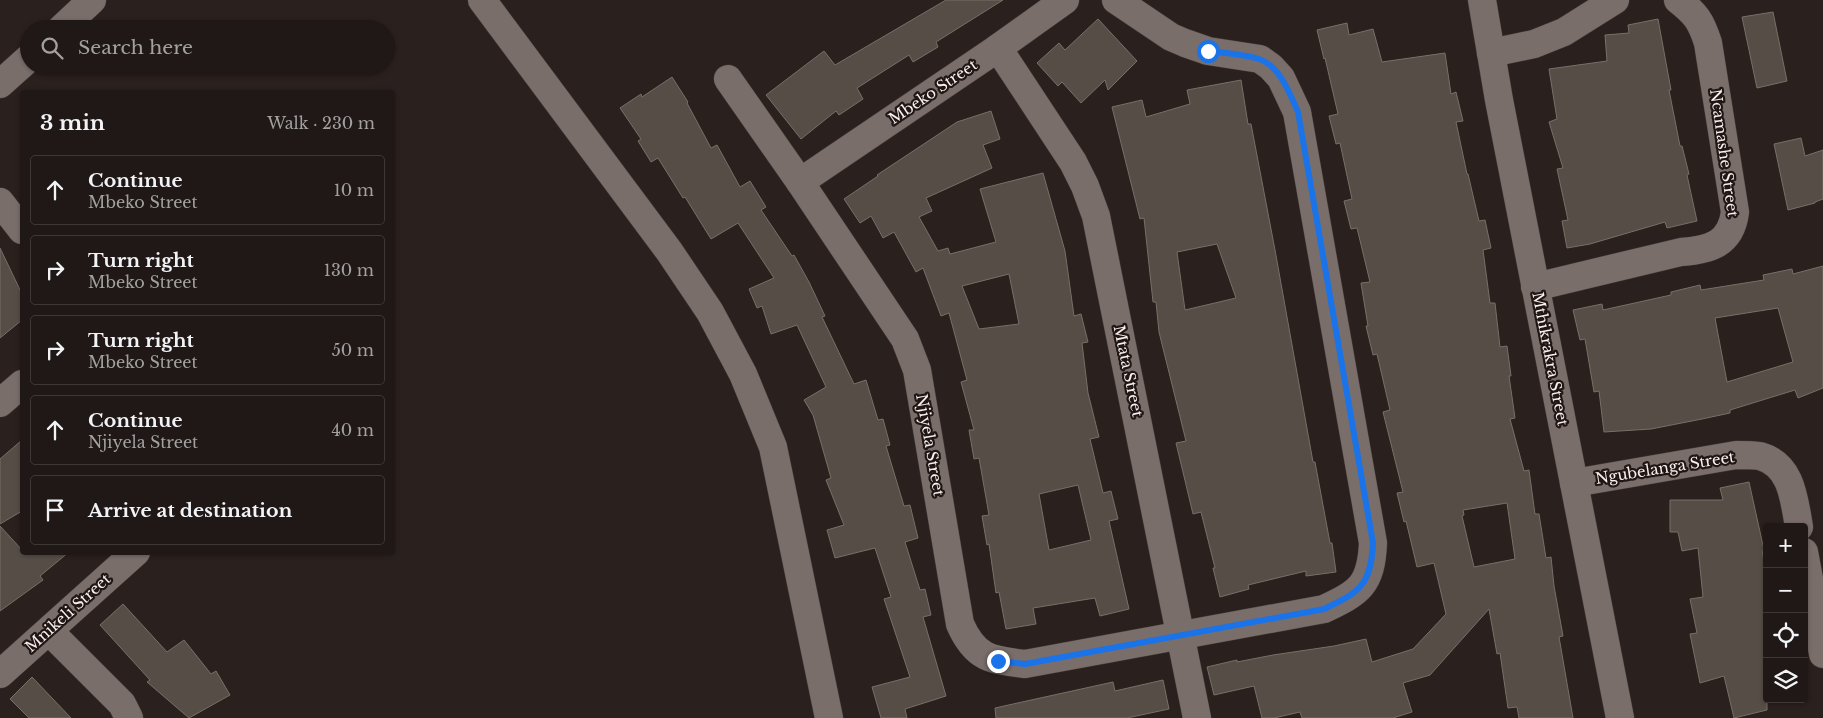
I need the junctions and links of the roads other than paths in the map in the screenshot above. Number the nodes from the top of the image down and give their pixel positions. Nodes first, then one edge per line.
1 (92, 0) edge
2 (482, 0) edge
3 (1066, 0) edge
4 (1116, 0) edge
5 (1482, 0) edge
6 (1615, 0) edge
7 (1678, 0) edge
8 (70, 20) edge
9 (998, 48) junction
10 (1491, 53) junction
11 (20, 66) edge
12 (728, 79) dead end
13 (0, 84) edge
14 (800, 182) junction
15 (0, 202) edge
16 (20, 227) edge
17 (1535, 287) junction
18 (20, 386) edge
19 (0, 403) edge
20 (1574, 483) junction
21 (1799, 523) edge
22 (133, 555) edge
23 (1807, 568) edge
24 (49, 630) junction
25 (1182, 636) junction
26 (1823, 654) edge
27 (0, 674) edge
28 (129, 718) edge
29 (829, 718) edge
30 (1197, 718) edge
31 (1620, 718) edge

1 - 8 street
2 - 29 street
3 - 9 street, Mbeko Street
4 - 25 street
5 - 10 street, Mthikrakra Street
6 - 10 street
7 - 17 street, Ncamashe Street
9 - 14 street, Mbeko Street
9 - 25 street, Mtata Street
10 - 17 street, Mthikrakra Street
11 - 13 street
12 - 14 street, Njiyela Street
14 - 25 street, Njiyela Street
15 - 16 street
17 - 20 street, Mthikrakra Street
18 - 19 street
20 - 21 street, Ngubelanga Street
20 - 31 street, Mthikrakra Street
22 - 24 street, Mnikeli Street
23 - 26 street
24 - 27 street, Mnikeli Street
24 - 28 street
25 - 30 street, Mtata Street

